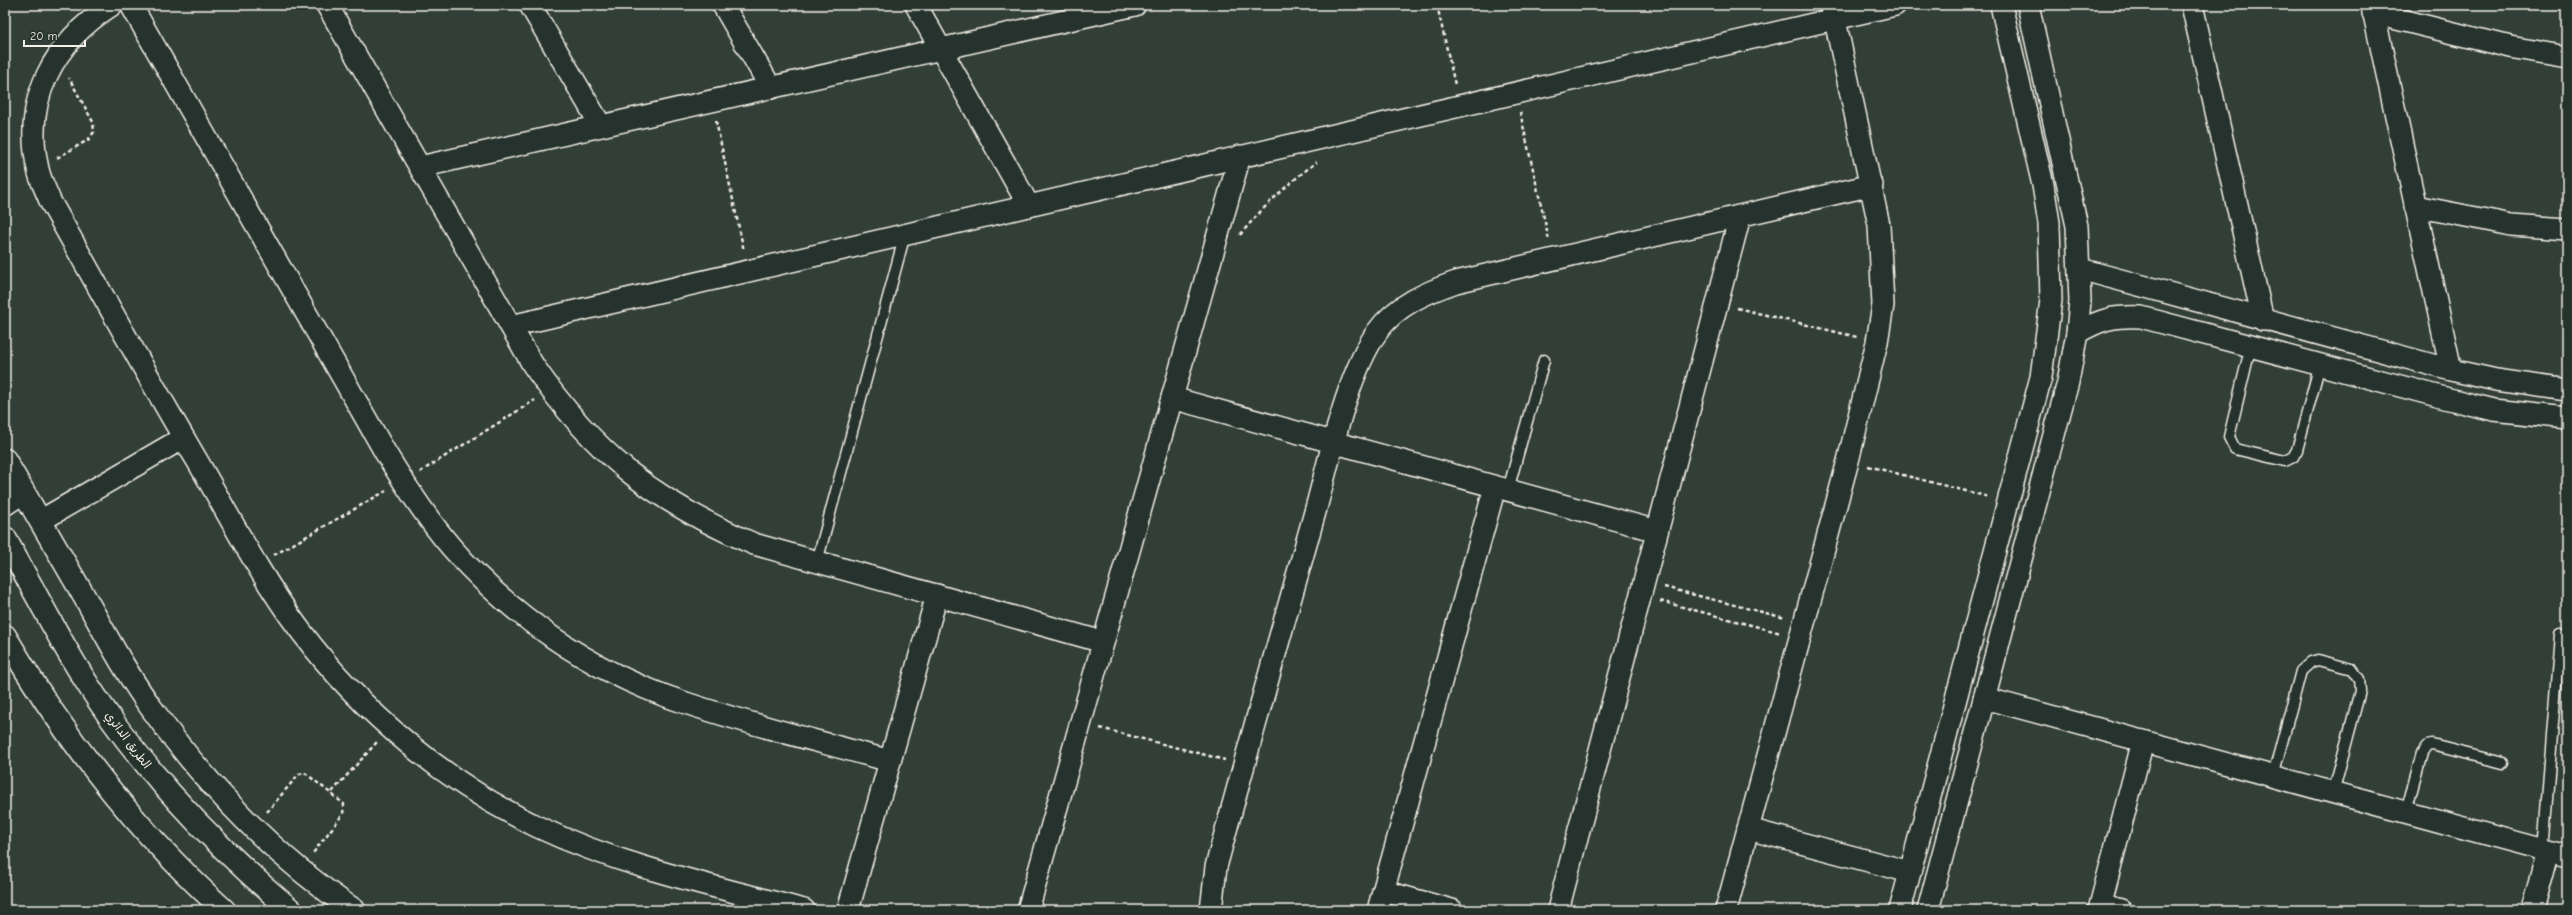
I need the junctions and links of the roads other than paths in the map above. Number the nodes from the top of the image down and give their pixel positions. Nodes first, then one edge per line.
1 (112, 5) edge
2 (131, 5) edge
3 (530, 5) edge
4 (723, 5) edge
5 (916, 5) edge
6 (1135, 5) edge
7 (1895, 5) edge
8 (2001, 5) edge
9 (2028, 5) edge
10 (2192, 5) edge
11 (329, 7) edge
12 (2372, 9) edge
13 (1833, 12) edge
14 (942, 50) junction
15 (2567, 56) edge
16 (771, 88) junction
17 (601, 126) junction
18 (1240, 156) junction
19 (420, 167) junction
20 (1872, 185) junction
21 (1029, 206) junction
22 (2415, 206) junction
23 (1740, 216) junction
24 (2567, 229) edge
25 (905, 234) junction
26 (2080, 269) junction
27 (2263, 320) junction
28 (511, 326) junction
29 (2077, 333) junction
30 (2251, 345) junction
31 (1544, 360) dead end
32 (2320, 364) junction
33 (2451, 370) junction
34 (2567, 390) edge
35 (1172, 398) junction
36 (2567, 418) edge
37 (183, 438) junction
38 (1334, 442) junction
39 (5, 460) edge
40 (1502, 488) junction
41 (24, 492) junction
42 (5, 504) edge
43 (40, 521) junction
44 (1657, 532) junction
45 (5, 538) edge
46 (817, 562) junction
47 (937, 596) junction
48 (2560, 634) dead end
49 (5, 636) edge
50 (1103, 642) junction
51 (1984, 698) junction
52 (2144, 741) junction
53 (890, 761) junction
54 (2503, 763) dead end
55 (2273, 776) junction
56 (1934, 782) junction
57 (1960, 789) junction
58 (2333, 793) junction
59 (2406, 812) junction
60 (1748, 829) junction
61 (2553, 852) edge
62 (1043, 857) junction
63 (1910, 872) junction
64 (1380, 901) edge
65 (2100, 907) edge
66 (224, 910) edge
67 (291, 910) edge
68 (354, 910) edge
69 (804, 910) edge
70 (848, 910) edge
71 (1028, 910) edge
72 (1043, 910) edge
73 (1212, 910) edge
74 (1452, 910) edge
75 (1558, 910) edge
76 (1726, 910) edge
77 (1900, 910) edge
78 (1928, 910) edge
79 (2121, 910) edge
80 (2532, 910) edge

1 - 37 street
2 - 53 street
3 - 17 street
4 - 16 street
5 - 14 street
6 - 14 street
7 - 13 street
8 - 56 street
9 - 26 street
10 - 27 street
11 - 19 street
12 - 15 street
12 - 22 street
13 - 18 street
13 - 20 street
14 - 16 street
14 - 21 street
16 - 17 street
17 - 19 street
18 - 21 street
18 - 35 street
19 - 28 street
20 - 23 street
20 - 60 street
21 - 25 street
22 - 24 street
22 - 33 street
23 - 38 street
23 - 44 street
25 - 28 street
25 - 46 lane
26 - 27 street
26 - 29 street
27 - 33 street
28 - 46 street
29 - 30 street
29 - 51 street
30 - 32 street
30 - 32 lane
31 - 40 lane
32 - 36 street
33 - 34 street
35 - 38 street
35 - 50 street
37 - 43 street
37 - 69 street
38 - 40 street
38 - 73 street
39 - 41 main road
40 - 44 street
40 - 64 street
41 - 42 main road
41 - 43 main road
43 - 68 main road
44 - 75 street
45 - 67 main road, الطريق الدائري
46 - 47 street
47 - 50 street
47 - 53 street
48 - 61 lane
49 - 66 main road
50 - 62 street
51 - 52 street
51 - 57 street
52 - 55 street
52 - 65 street
53 - 70 street
54 - 59 lane
55 - 58 street
55 - 58 lane
56 - 57 street
56 - 63 street
57 - 78 street
58 - 59 street
59 - 61 street
60 - 63 street
60 - 76 street
61 - 80 street
62 - 71 street
62 - 72 street
63 - 77 street
64 - 74 street
65 - 79 street

